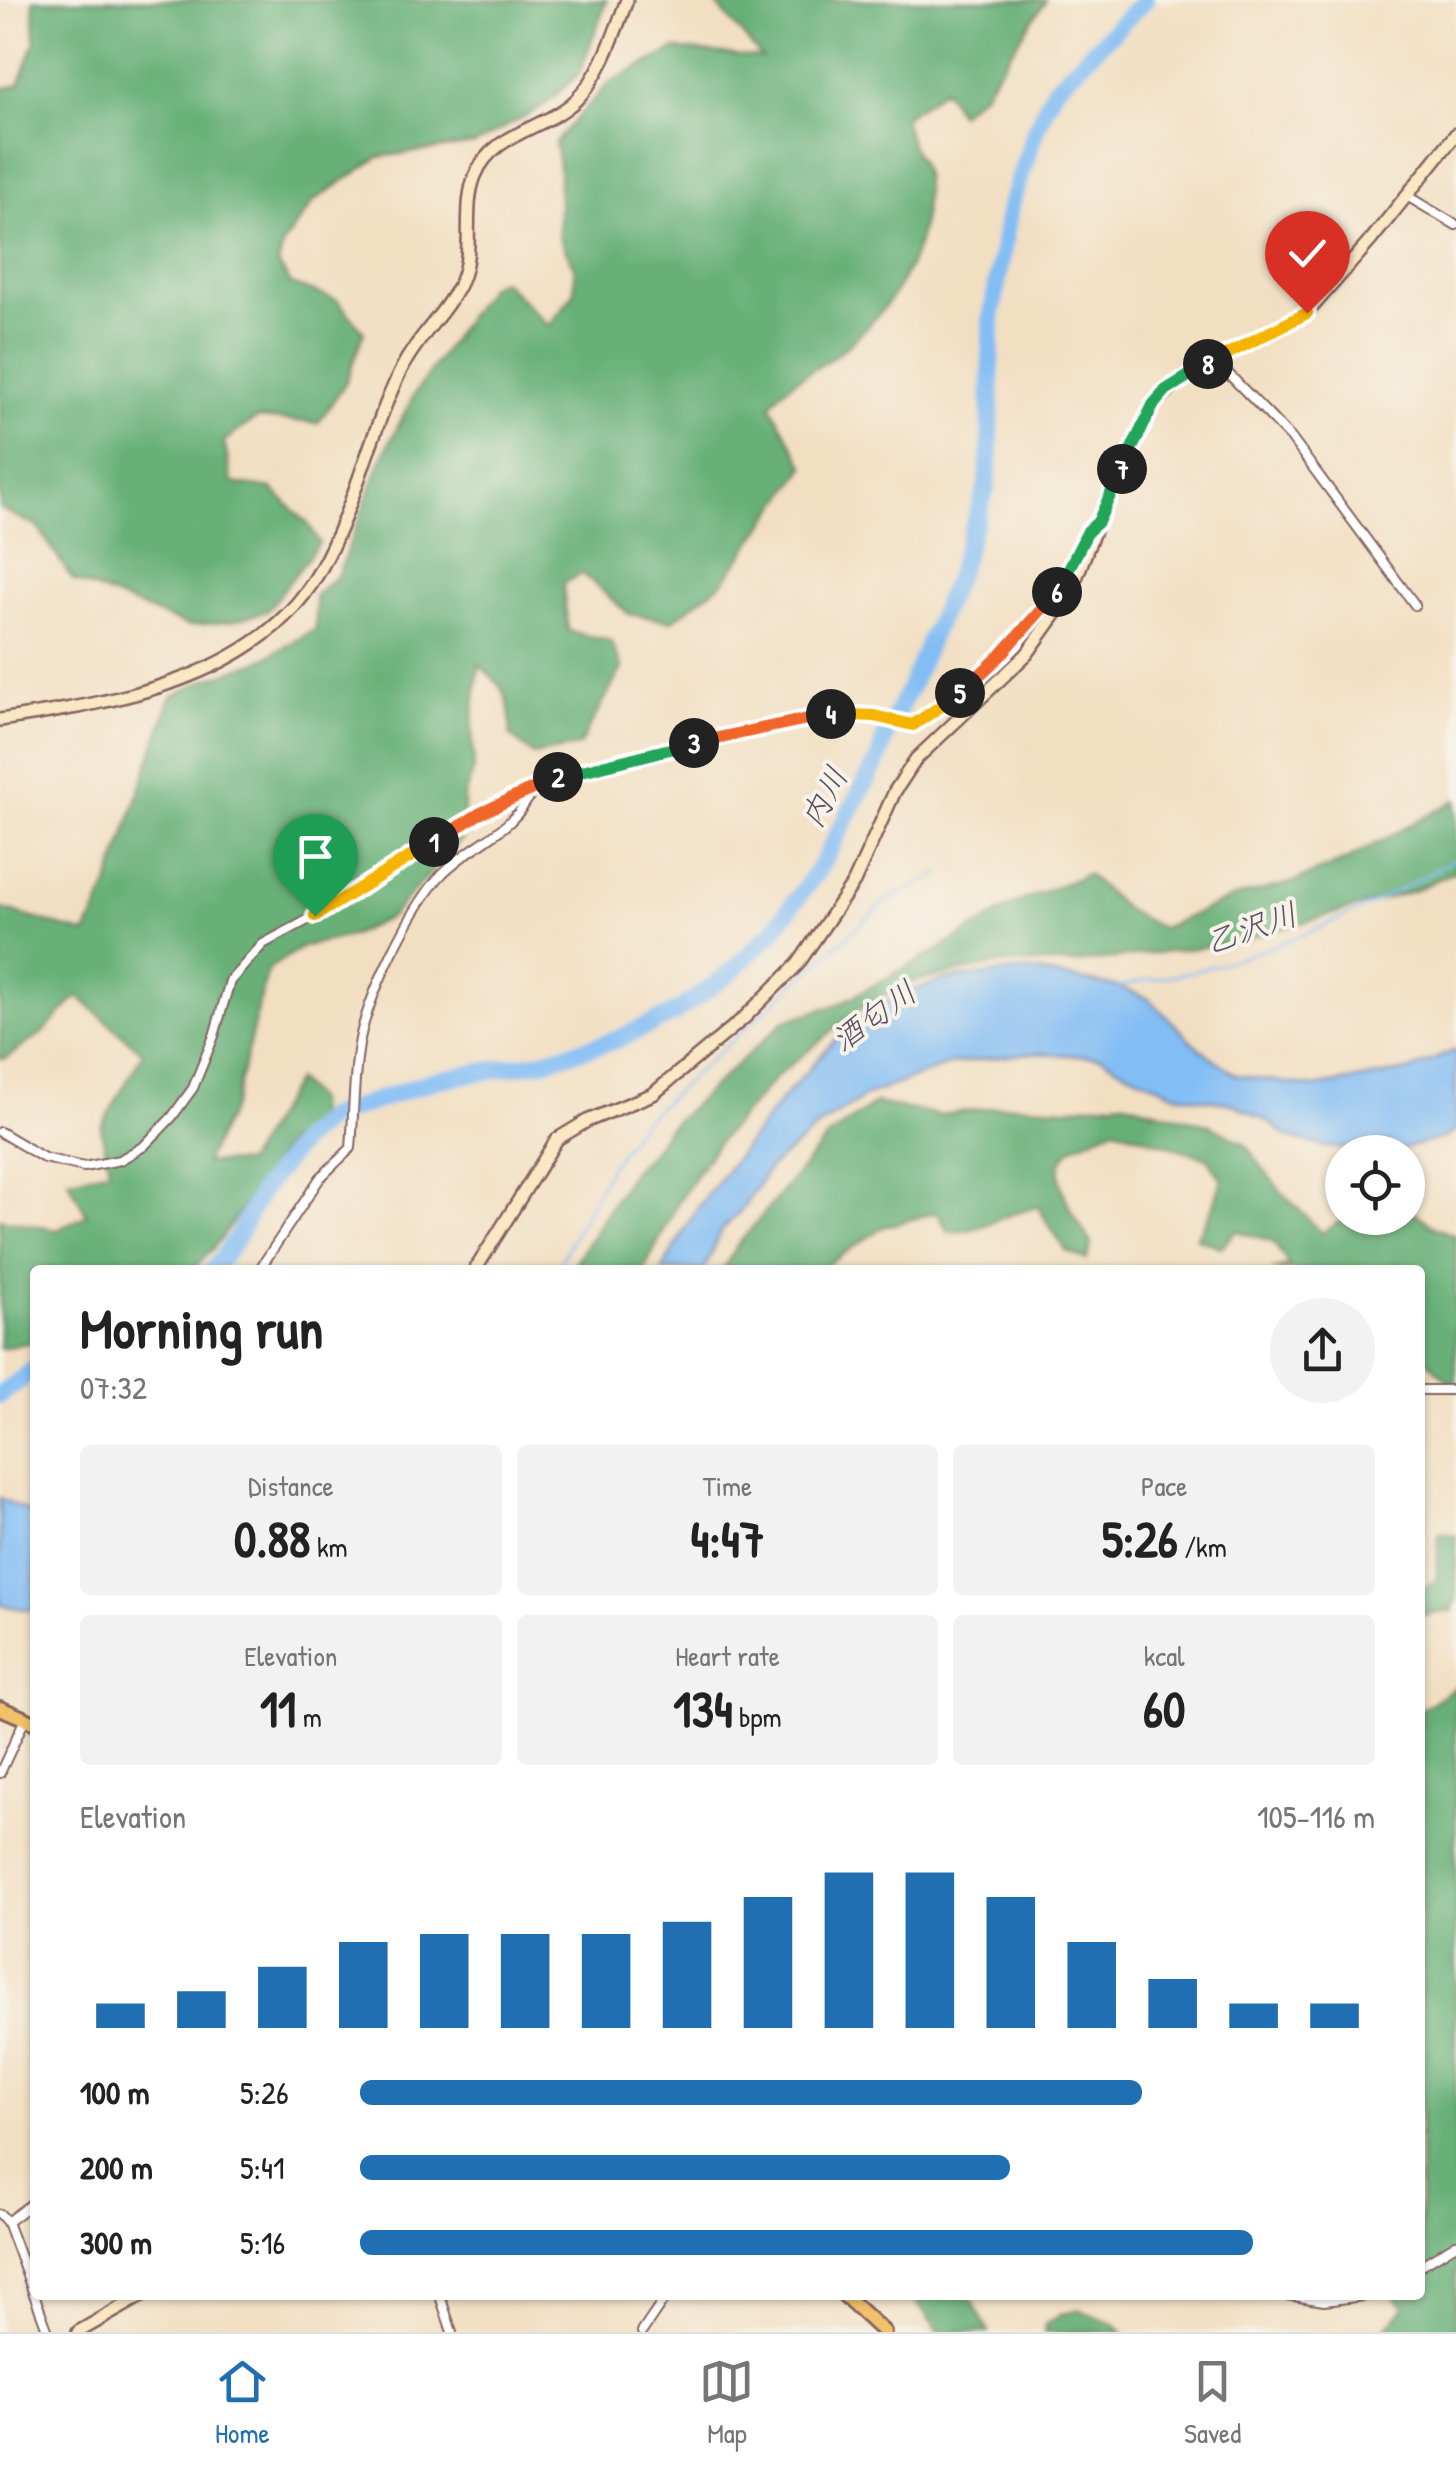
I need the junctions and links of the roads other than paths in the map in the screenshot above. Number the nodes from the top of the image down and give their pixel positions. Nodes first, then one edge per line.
1 (627, 0) edge
2 (1456, 134) edge
3 (1408, 196) junction
4 (1456, 225) edge
5 (1216, 360) junction
6 (1098, 522) junction
7 (1414, 606) dead end
8 (0, 720) edge
9 (532, 790) junction
10 (0, 1132) edge
11 (262, 1265) edge
12 (478, 1265) edge
13 (1425, 1390) edge
14 (1456, 1390) edge
15 (0, 1708) edge
16 (30, 1721) edge
17 (0, 1773) edge
18 (30, 2205) edge
19 (0, 2214) edge
20 (7, 2222) junction
21 (1456, 2244) edge
22 (1425, 2263) edge
23 (30, 2284) edge
24 (36, 2300) edge
25 (134, 2300) edge
26 (441, 2300) edge
27 (663, 2300) edge
28 (849, 2300) edge
29 (48, 2332) edge
30 (78, 2332) edge
31 (452, 2332) edge
32 (642, 2332) edge
33 (884, 2332) edge

1 - 8 street
2 - 3 street
3 - 4 street
3 - 5 street
5 - 6 street
5 - 7 street
6 - 9 street
6 - 12 street
9 - 10 street
9 - 11 street
13 - 14 street
15 - 16 main road
16 - 17 street
18 - 20 street
19 - 20 street
20 - 23 street
21 - 22 street
24 - 29 street
25 - 30 street
26 - 31 street
27 - 32 street
28 - 33 main road

